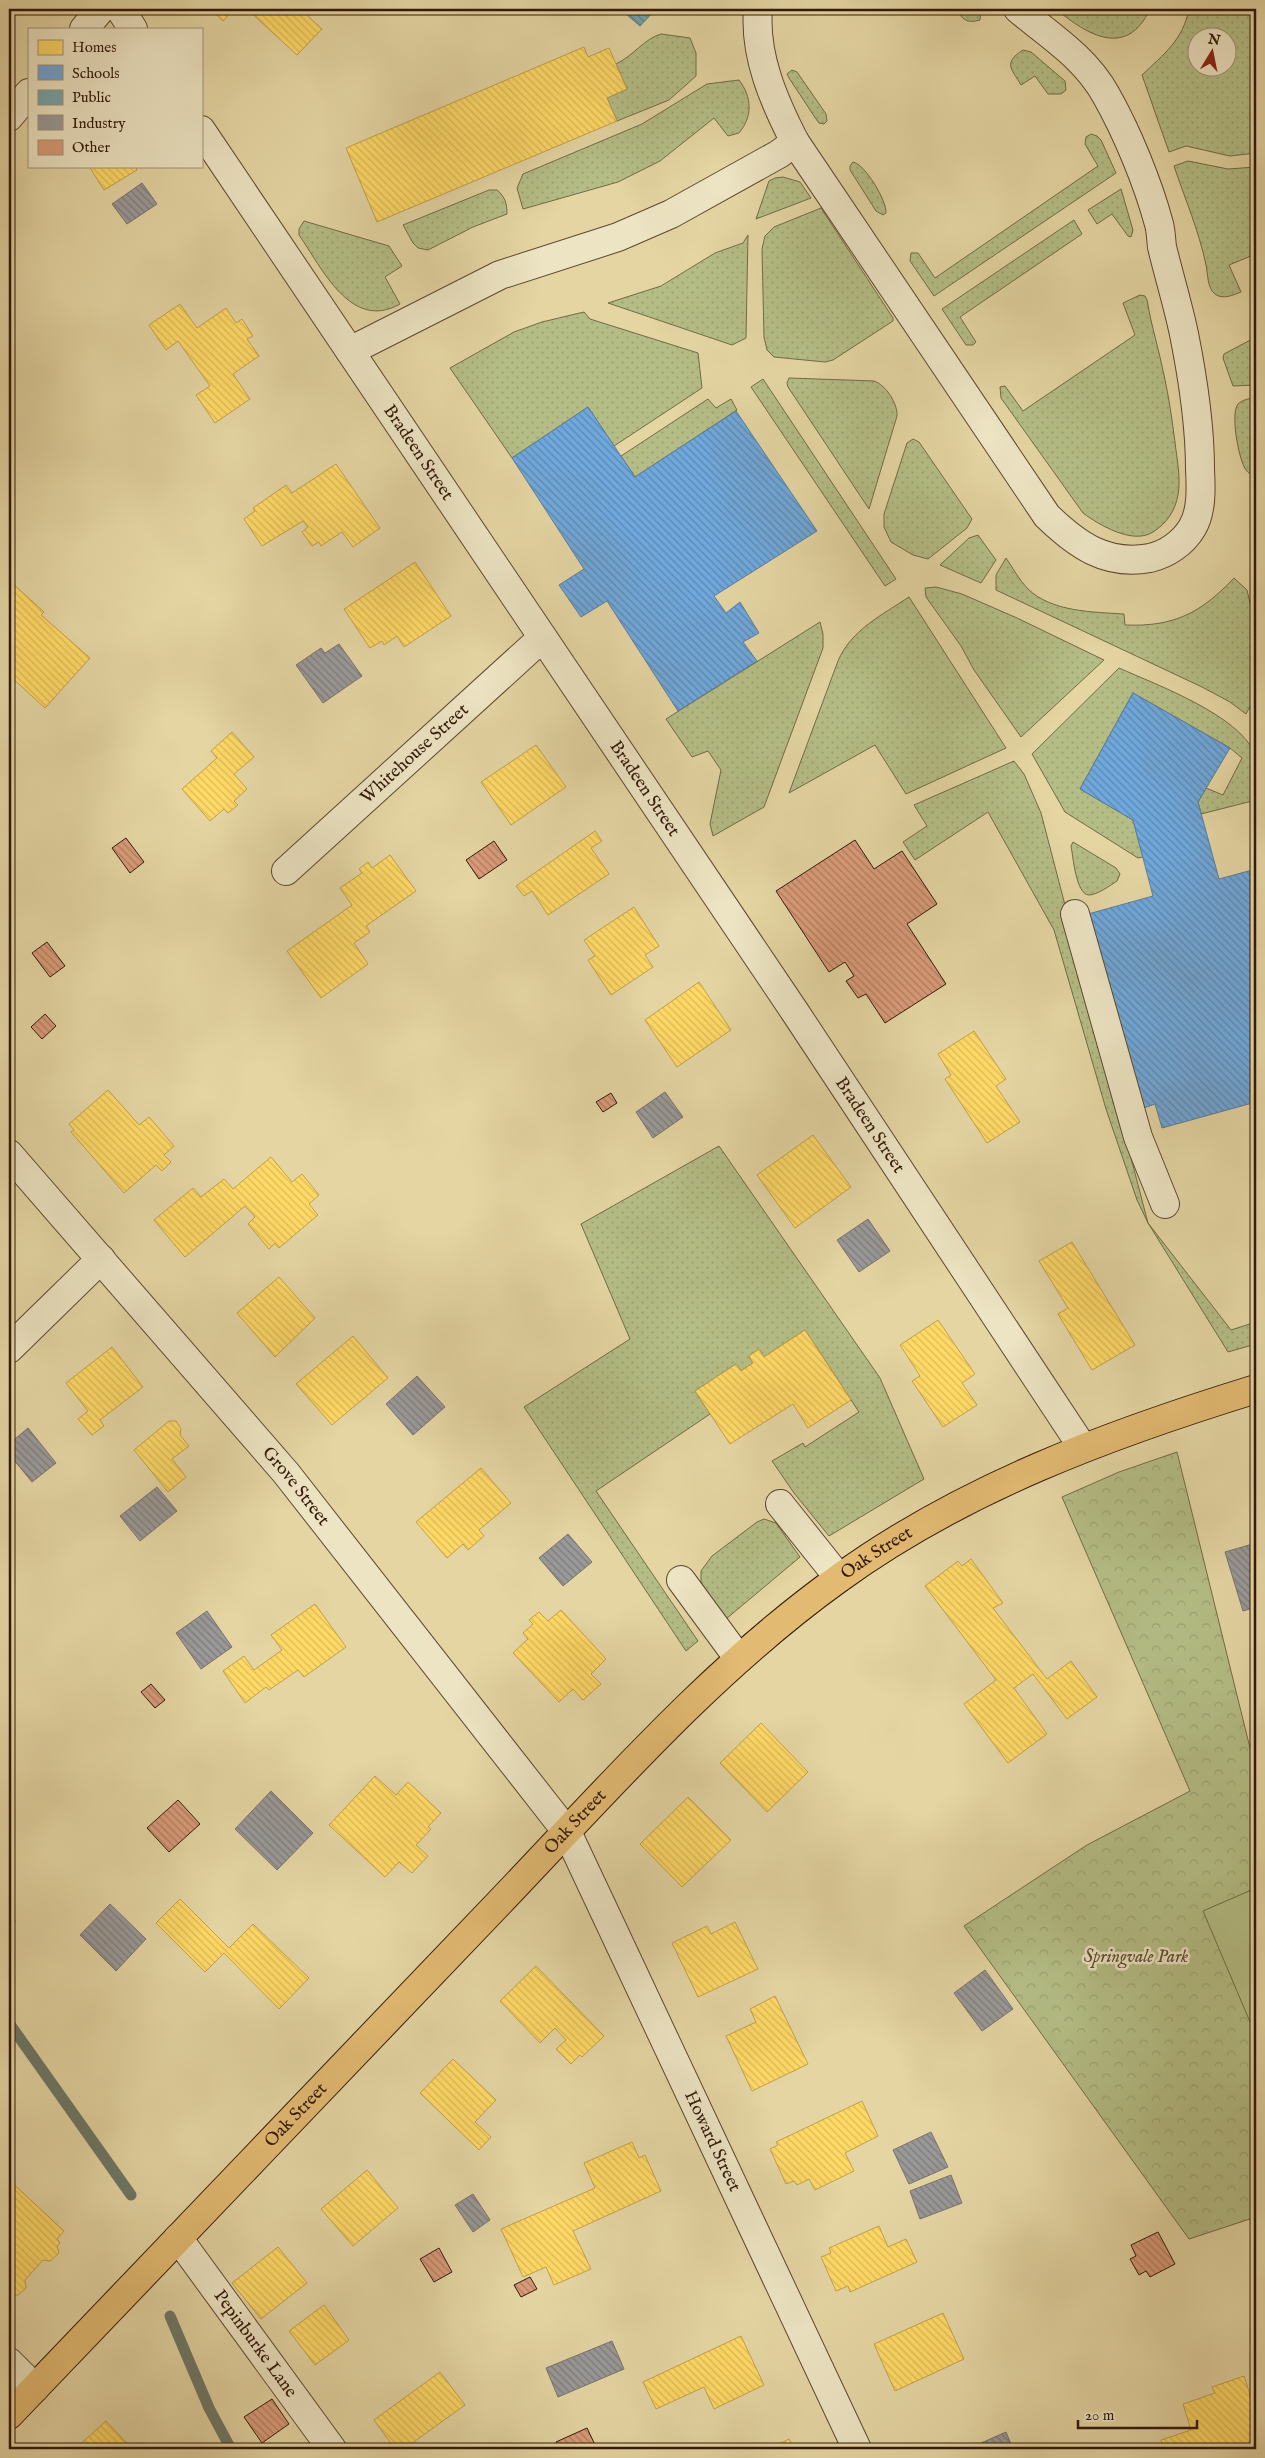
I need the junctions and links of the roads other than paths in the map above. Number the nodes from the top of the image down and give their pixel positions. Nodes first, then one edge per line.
1 (101, 9) edge
2 (120, 9) edge
3 (1018, 9) edge
4 (758, 15) edge
5 (85, 28) edge
6 (132, 28) edge
7 (28, 94) edge
8 (9, 117) edge
9 (202, 131) edge
10 (795, 142) junction
11 (350, 351) junction
12 (542, 638) junction
13 (286, 870) dead end
14 (1075, 914) dead end
15 (9, 1154) edge
16 (1165, 1204) dead end
17 (101, 1258) junction
18 (9, 1349) edge
19 (1256, 1389) edge
20 (1083, 1448) junction
21 (780, 1504) dead end
22 (839, 1578) junction
23 (681, 1580) dead end
24 (739, 1659) junction
25 (567, 1832) junction
26 (178, 2238) junction
27 (9, 2362) edge
28 (35, 2388) junction
29 (9, 2415) edge
30 (332, 2449) edge
31 (857, 2449) edge

1 - 5 street
2 - 6 street
3 - 10 street
4 - 10 street
7 - 8 street
9 - 11 street, Bradeen Street
10 - 11 street
11 - 12 street, Bradeen Street
12 - 13 street, Whitehouse Street
12 - 20 street, Bradeen Street
14 - 16 street
15 - 17 street, Grove Street
17 - 18 street
17 - 25 street, Grove Street
19 - 20 main road, Oak Street
20 - 22 main road, Oak Street
21 - 22 street
22 - 24 main road, Oak Street
23 - 24 street
24 - 25 main road, Oak Street
25 - 26 main road, Oak Street
25 - 31 street, Howard Street
26 - 28 main road, Oak Street
26 - 30 street, Pepinburke Lane
27 - 28 street
28 - 29 main road, Oak Street

